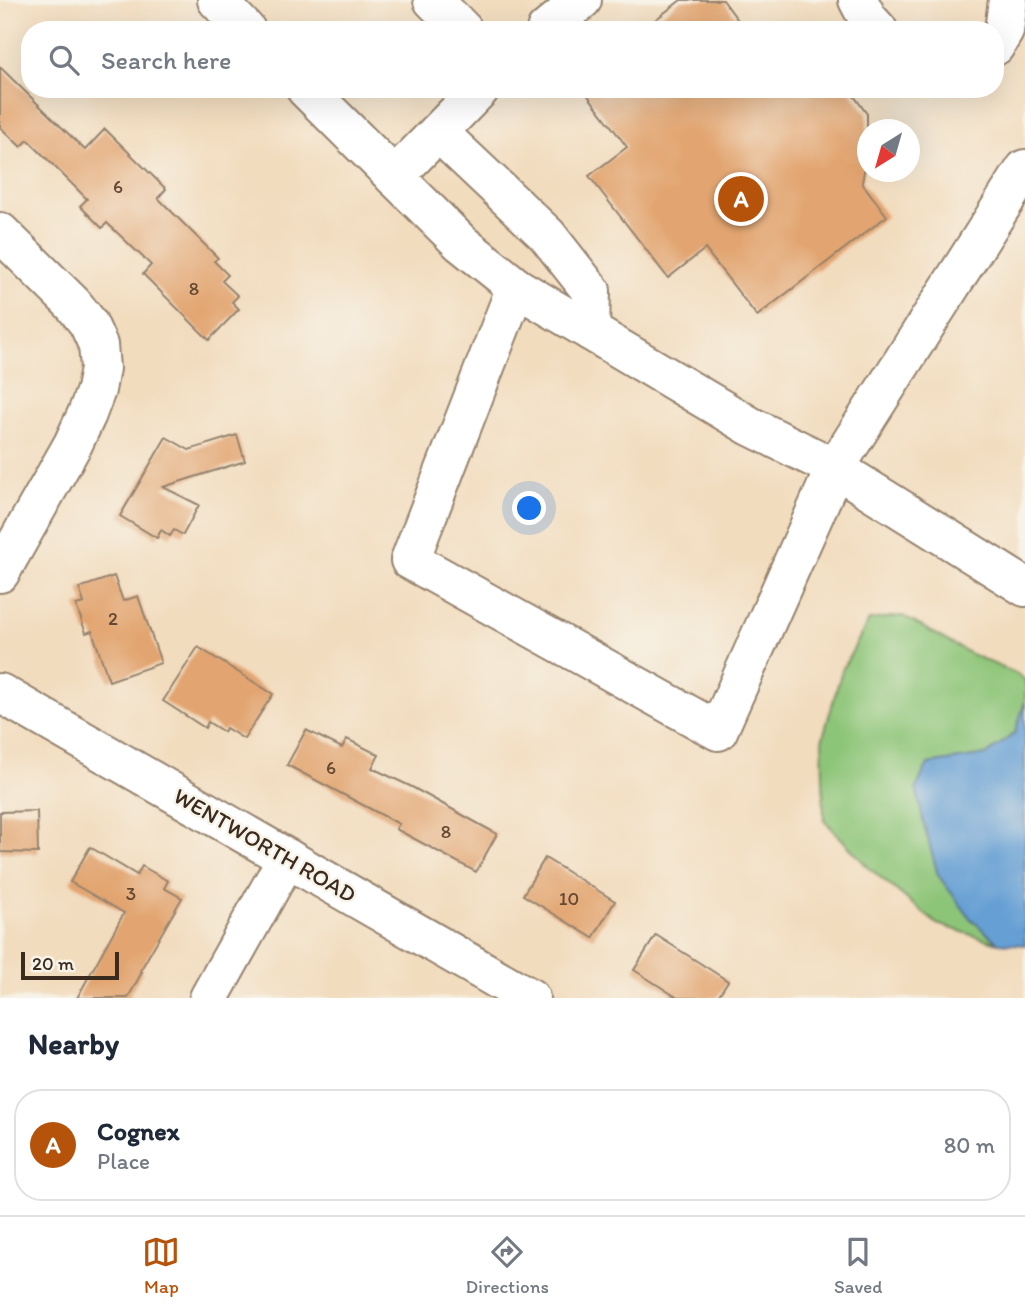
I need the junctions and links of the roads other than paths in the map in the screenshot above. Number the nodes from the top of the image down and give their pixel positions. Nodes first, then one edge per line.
1 (216, 0) edge
2 (433, 0) edge
3 (582, 0) edge
4 (858, 0) edge
5 (1008, 0) edge
6 (237, 21) edge
7 (454, 21) edge
8 (556, 21) edge
9 (870, 21) edge
10 (1004, 31) edge
11 (315, 98) edge
12 (471, 98) edge
13 (438, 132) junction
14 (1025, 169) edge
15 (394, 177) junction
16 (0, 232) edge
17 (516, 287) junction
18 (590, 331) junction
19 (835, 468) junction
20 (0, 573) edge
21 (1025, 587) edge
22 (0, 693) edge
23 (287, 858) junction
24 (209, 998) edge
25 (530, 998) edge

1 - 6 street
2 - 7 street
3 - 8 street
4 - 9 street
5 - 10 street
11 - 15 street
12 - 13 street
13 - 15 street
13 - 18 street
14 - 19 street
15 - 17 street
16 - 20 street
17 - 18 street
17 - 19 street
18 - 19 street
19 - 21 street
22 - 23 street, WENTWORTH ROAD
23 - 24 street
23 - 25 street, WENTWORTH ROAD

